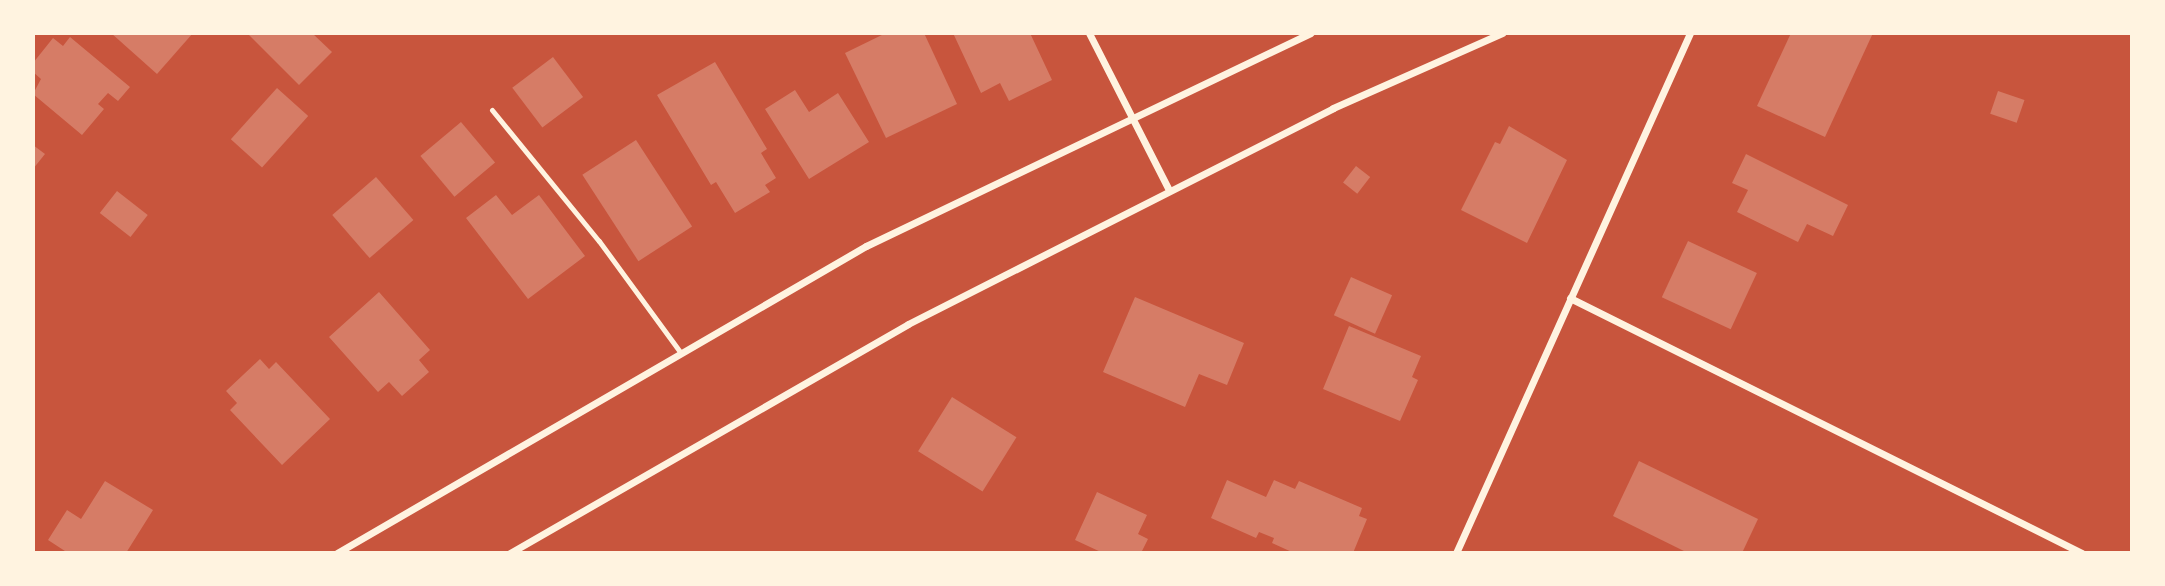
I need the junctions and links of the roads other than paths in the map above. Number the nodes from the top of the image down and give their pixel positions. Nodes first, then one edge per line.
1 (1089, 33) edge
2 (1311, 33) edge
3 (1502, 33) edge
4 (1690, 33) edge
5 (492, 110) dead end
6 (1132, 117) junction
7 (1169, 190) junction
8 (1570, 298) junction
9 (681, 353) junction
10 (337, 553) edge
11 (510, 553) edge
12 (1456, 553) edge
13 (2081, 553) edge

1 - 6 street
2 - 6 street
3 - 7 street
4 - 8 street
5 - 9 lane
6 - 7 street
6 - 9 street
7 - 11 street
8 - 12 street
8 - 13 street
9 - 10 street

